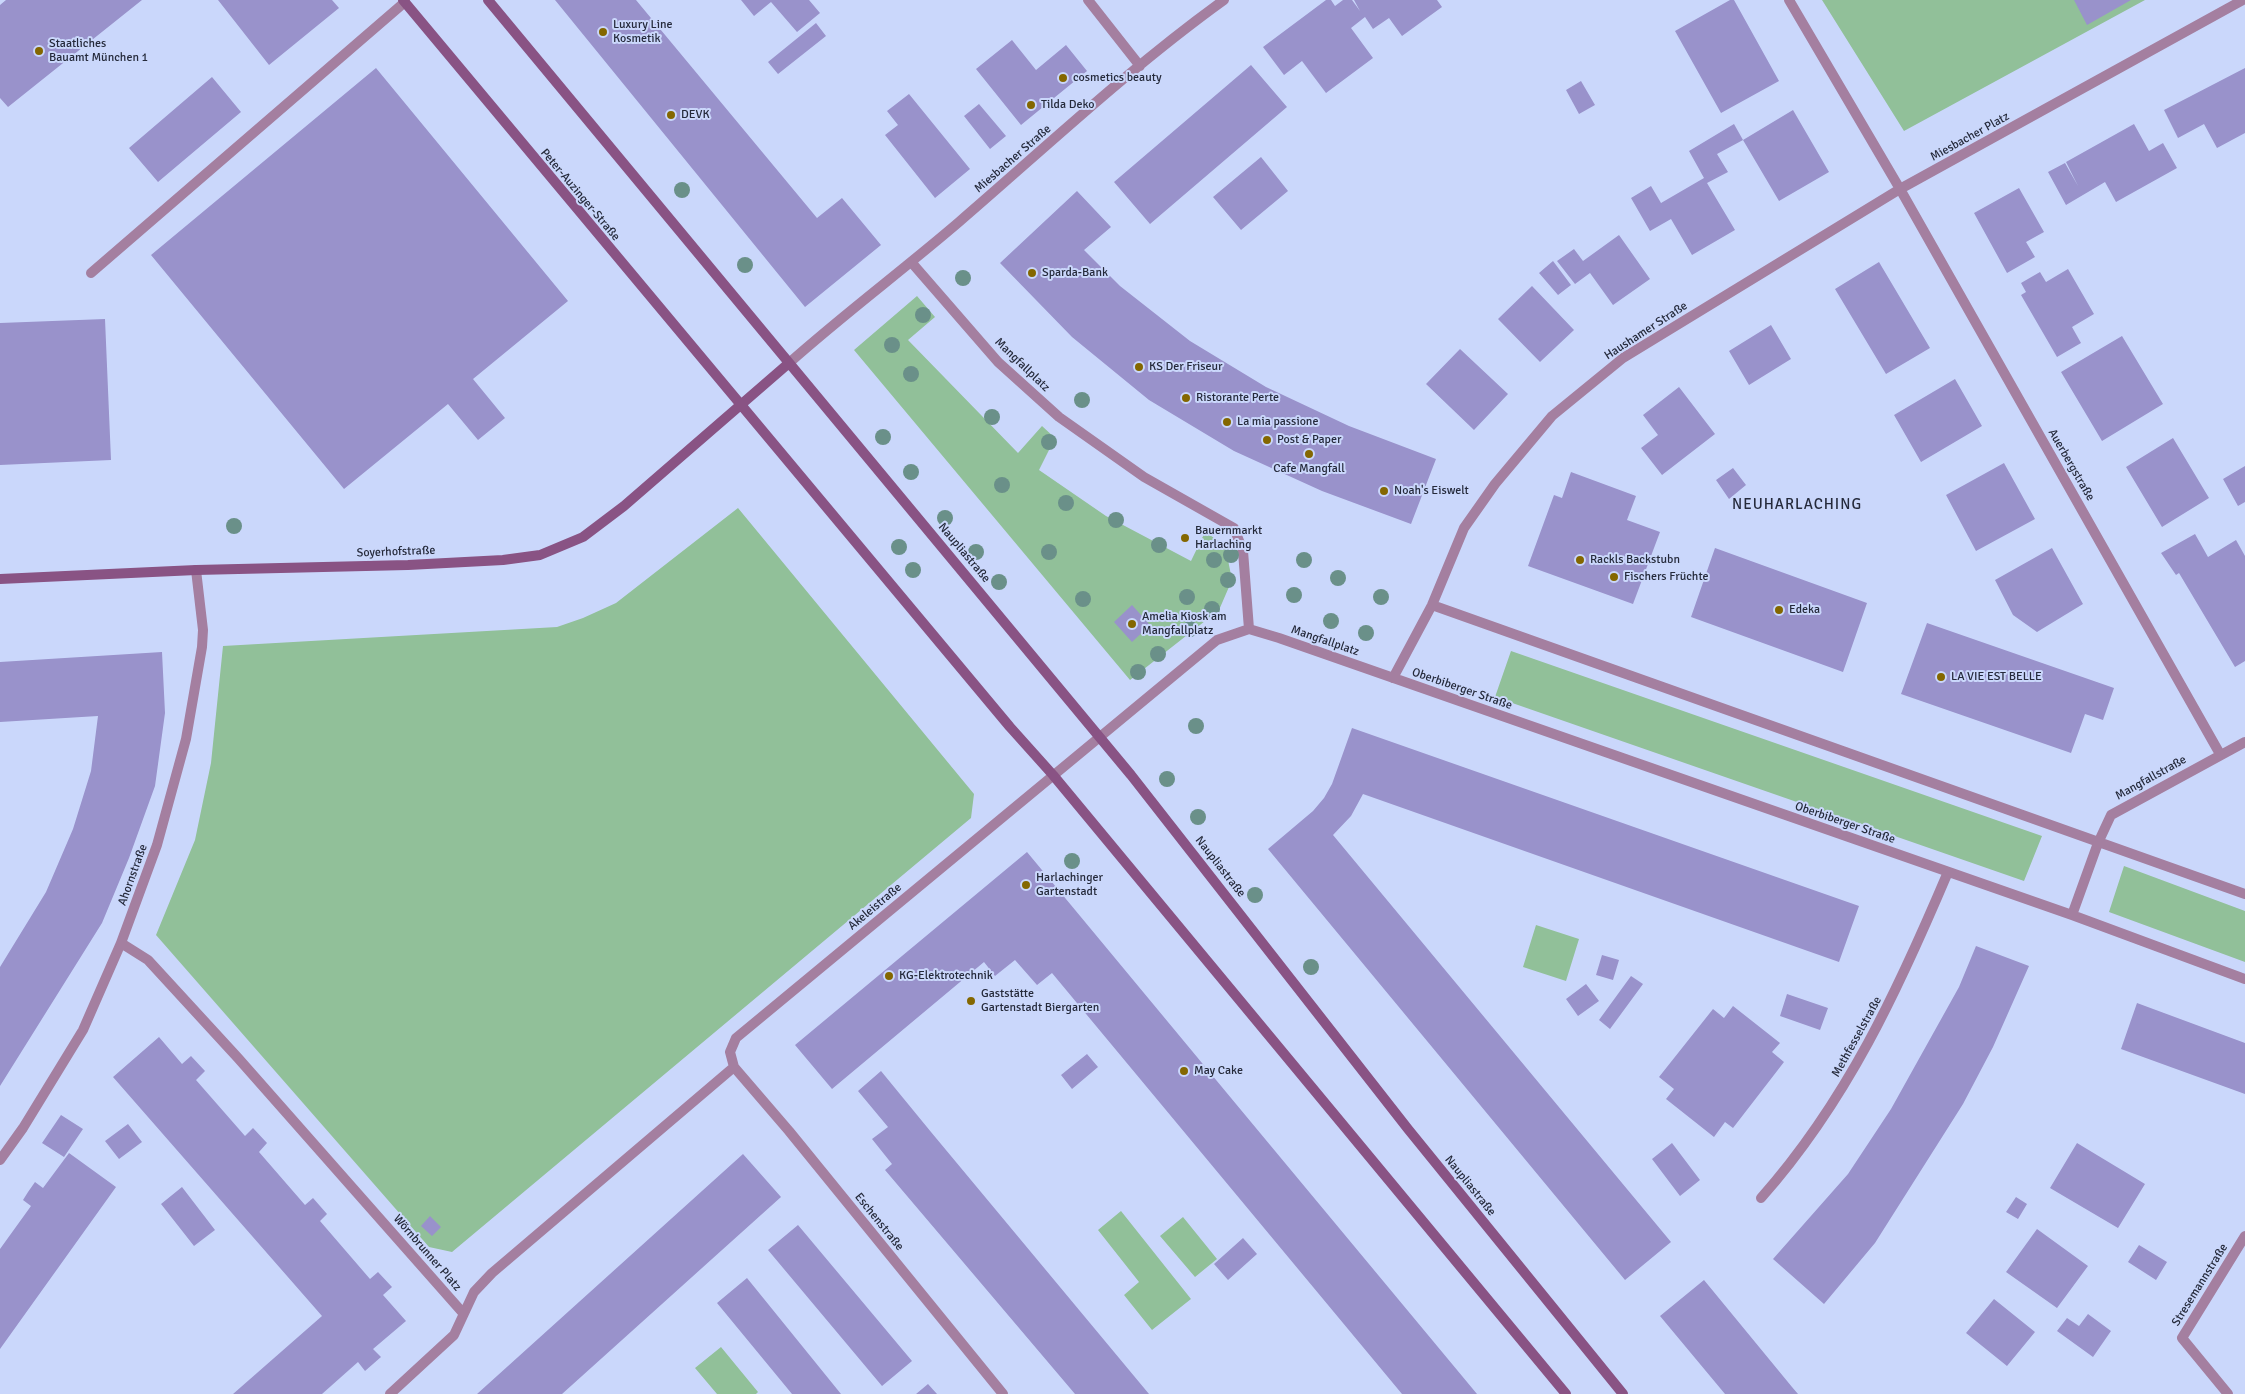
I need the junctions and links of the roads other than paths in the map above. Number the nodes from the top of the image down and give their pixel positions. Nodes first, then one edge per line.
1 (488, 0) edge
2 (1088, 0) edge
3 (1224, 0) edge
4 (1790, 0) edge
5 (2243, 0) edge
6 (404, 1) edge
7 (1140, 66) junction
8 (1900, 189) junction
9 (912, 263) junction
10 (92, 273) dead end
11 (789, 362) junction
12 (740, 405) junction
13 (196, 570) junction
14 (0, 579) edge
15 (1432, 605) junction
16 (1249, 630) junction
17 (1393, 678) junction
18 (1100, 737) junction
19 (2245, 742) edge
20 (2220, 754) junction
21 (1053, 775) junction
22 (2098, 843) junction
23 (1948, 872) junction
24 (2245, 894) edge
25 (2072, 914) junction
26 (121, 944) junction
27 (2245, 979) edge
28 (734, 1067) junction
29 (0, 1160) edge
30 (1761, 1198) dead end
31 (2245, 1236) edge
32 (463, 1313) junction
33 (390, 1394) edge
34 (1003, 1394) edge
35 (1566, 1394) edge
36 (1623, 1394) edge
37 (2228, 1394) edge

1 - 11 street
2 - 7 street
3 - 7 street, Miesbacher Straße
4 - 8 street
5 - 8 street, Miesbacher Platz
6 - 10 street
6 - 12 street, Peter-Auzinger-Straße
7 - 9 street, Miesbacher Straße
8 - 15 street, Haushamer Straße
8 - 20 street, Auerbergstraße
9 - 11 street
9 - 16 street, Mangfallplatz
11 - 12 street
11 - 18 street, Naupliastraße
12 - 13 street, Soyerhofstraße
12 - 21 street
13 - 14 street, Soyerhofstraße
13 - 26 street, Ahornstraße
15 - 17 street, Oberbiberger Straße
15 - 22 street
16 - 17 street, Mangfallplatz
16 - 18 street
17 - 23 street, Oberbiberger Straße
18 - 21 street
18 - 36 street, Naupliastraße
19 - 20 street, Mangfallstraße
20 - 22 street, Mangfallstraße
21 - 28 street, Akeleistraße
21 - 35 street
22 - 24 street
22 - 25 street, Mangfallstraße
23 - 25 street, Oberbiberger Straße
23 - 30 street, Methfesselstraße
25 - 27 street, Oberbiberger Straße
26 - 29 street, Ahornstraße
26 - 32 street, Wörnbrunner Platz
28 - 32 street, Wörnbrunner Platz
28 - 34 street, Eschenstraße
31 - 37 street, Stresemannstraße
32 - 33 street

